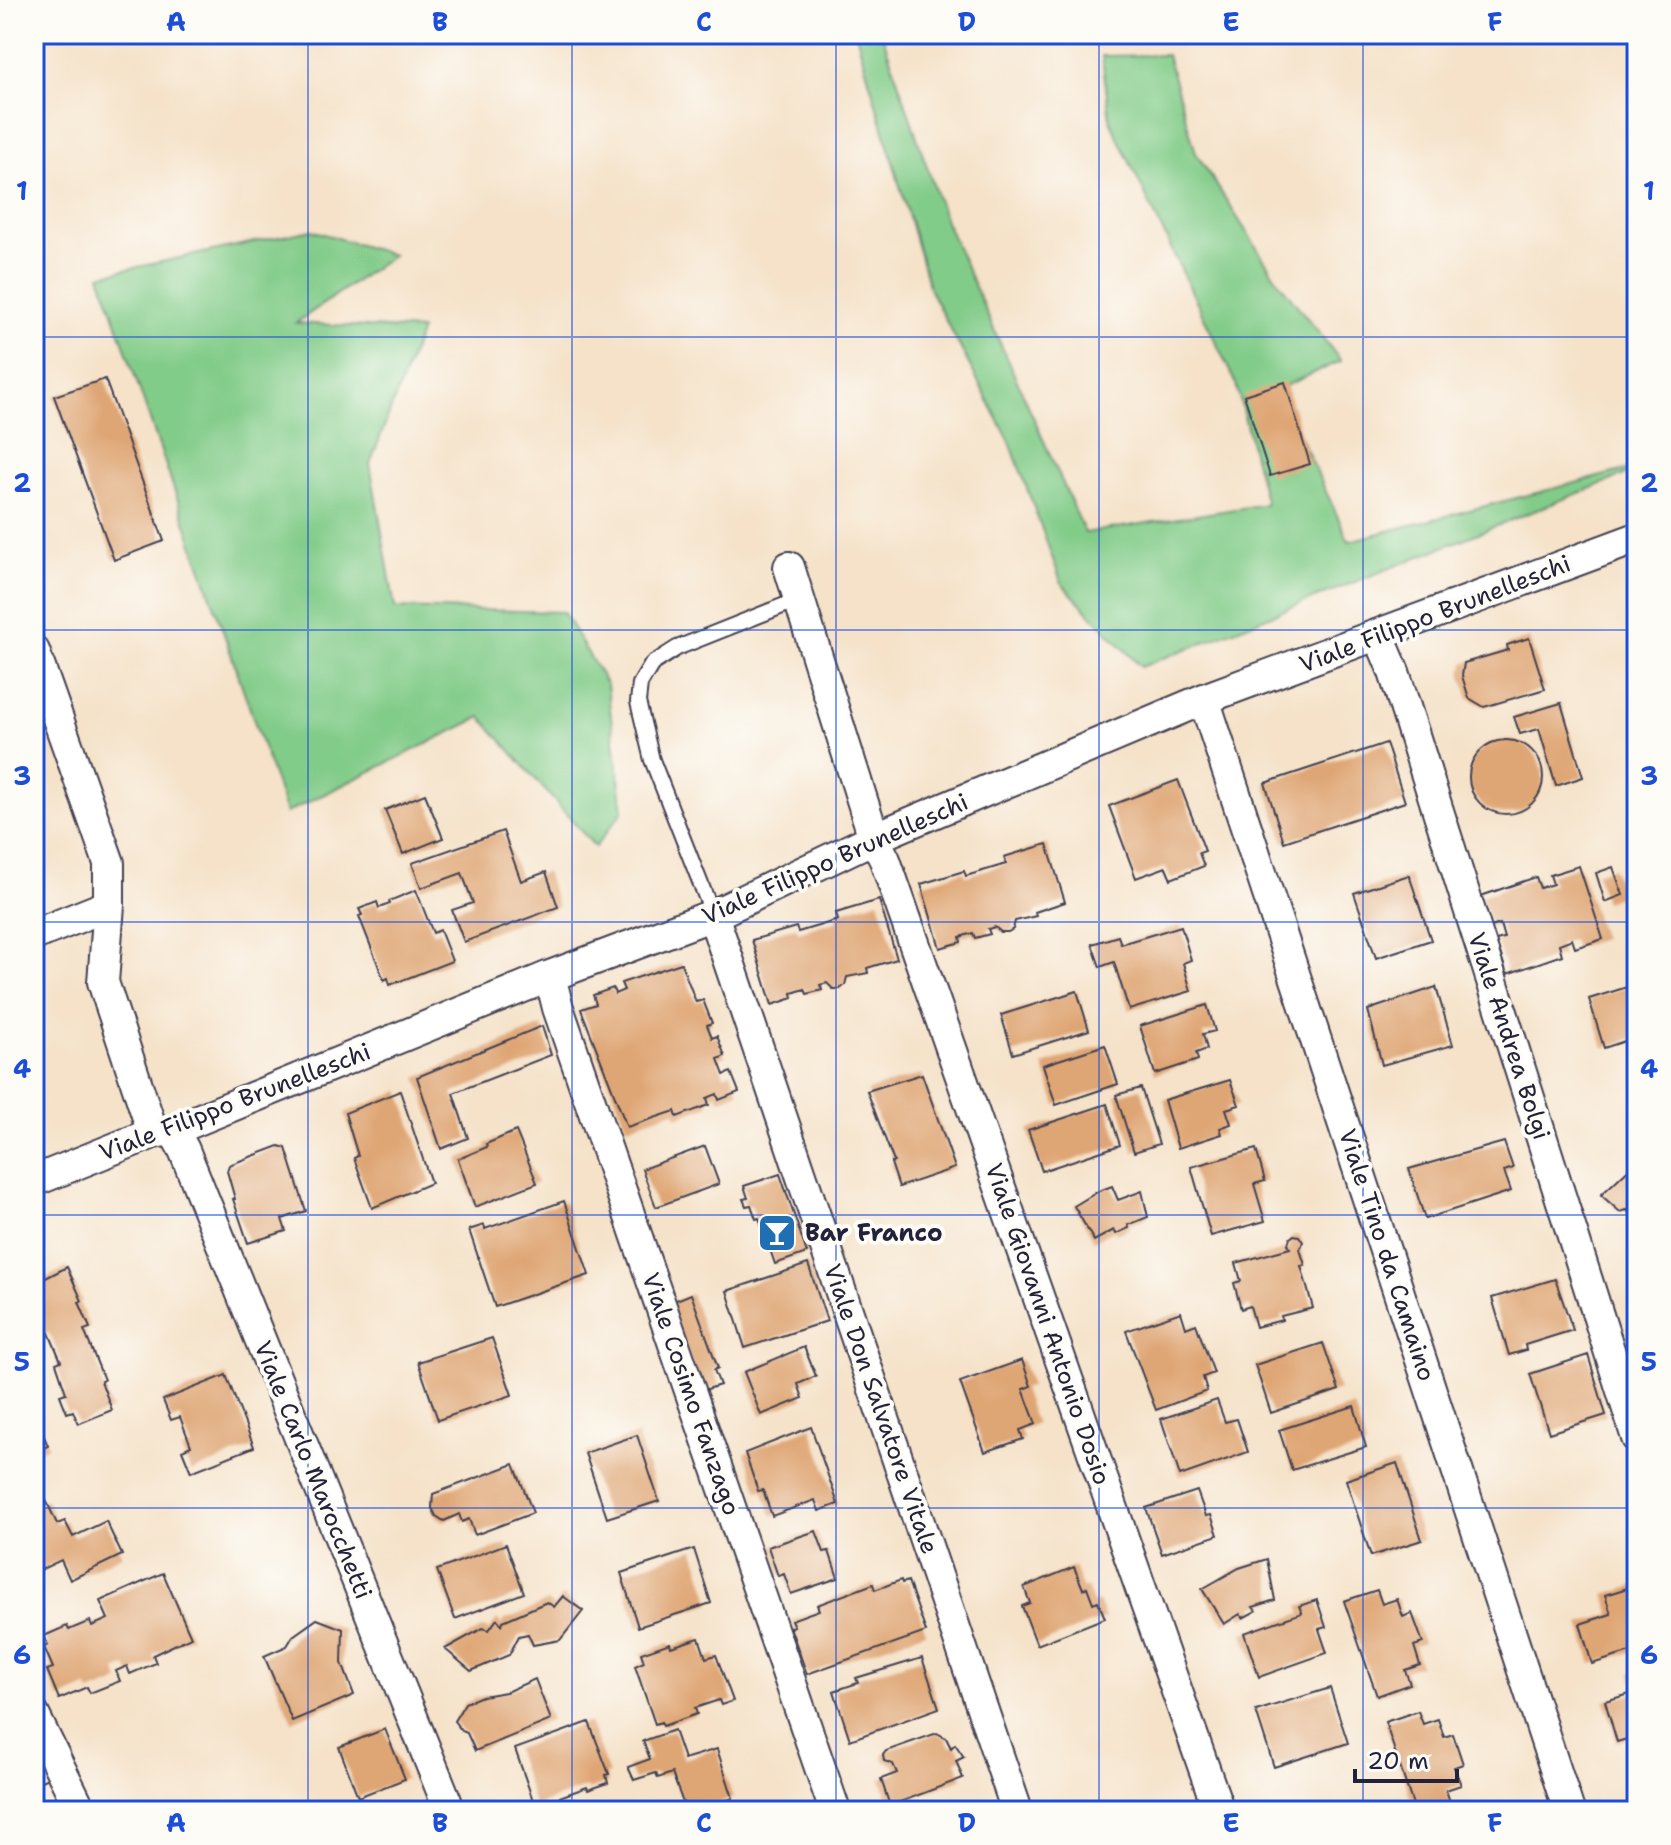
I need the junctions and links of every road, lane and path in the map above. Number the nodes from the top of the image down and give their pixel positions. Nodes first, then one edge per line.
1 (1637, 538) edge
2 (789, 567) dead end
3 (800, 599) junction
4 (1379, 636) junction
5 (34, 651) edge
6 (1204, 699) junction
7 (874, 838) junction
8 (109, 905) junction
9 (713, 915) junction
10 (34, 935) edge
11 (550, 976) junction
12 (163, 1132) junction
13 (34, 1181) edge
14 (1637, 1438) edge
15 (34, 1715) edge
16 (81, 1811) edge
17 (450, 1811) edge
18 (835, 1811) edge
19 (1017, 1811) edge
20 (1219, 1811) edge
21 (1569, 1811) edge

1 - 4 street, Viale Filippo Brunelleschi
2 - 3 street, Viale Giovanni Antonio Dosio
3 - 7 street, Viale Giovanni Antonio Dosio
3 - 9 lane
4 - 6 street, Viale Filippo Brunelleschi
4 - 14 street, Viale Andrea Bolgi
5 - 8 street, Viale Carlo Marocchetti
6 - 7 street, Viale Filippo Brunelleschi
6 - 21 street, Viale Tino da Camaino
7 - 9 street, Viale Filippo Brunelleschi
7 - 20 street, Viale Giovanni Antonio Dosio
8 - 10 street
8 - 12 street, Viale Carlo Marocchetti
9 - 11 street, Viale Filippo Brunelleschi
9 - 19 street, Viale Don Salvatore Vitale
11 - 12 street, Viale Filippo Brunelleschi
11 - 18 street, Viale Cosimo Fanzago
12 - 13 street, Viale Filippo Brunelleschi
12 - 17 street, Viale Carlo Marocchetti
15 - 16 street

